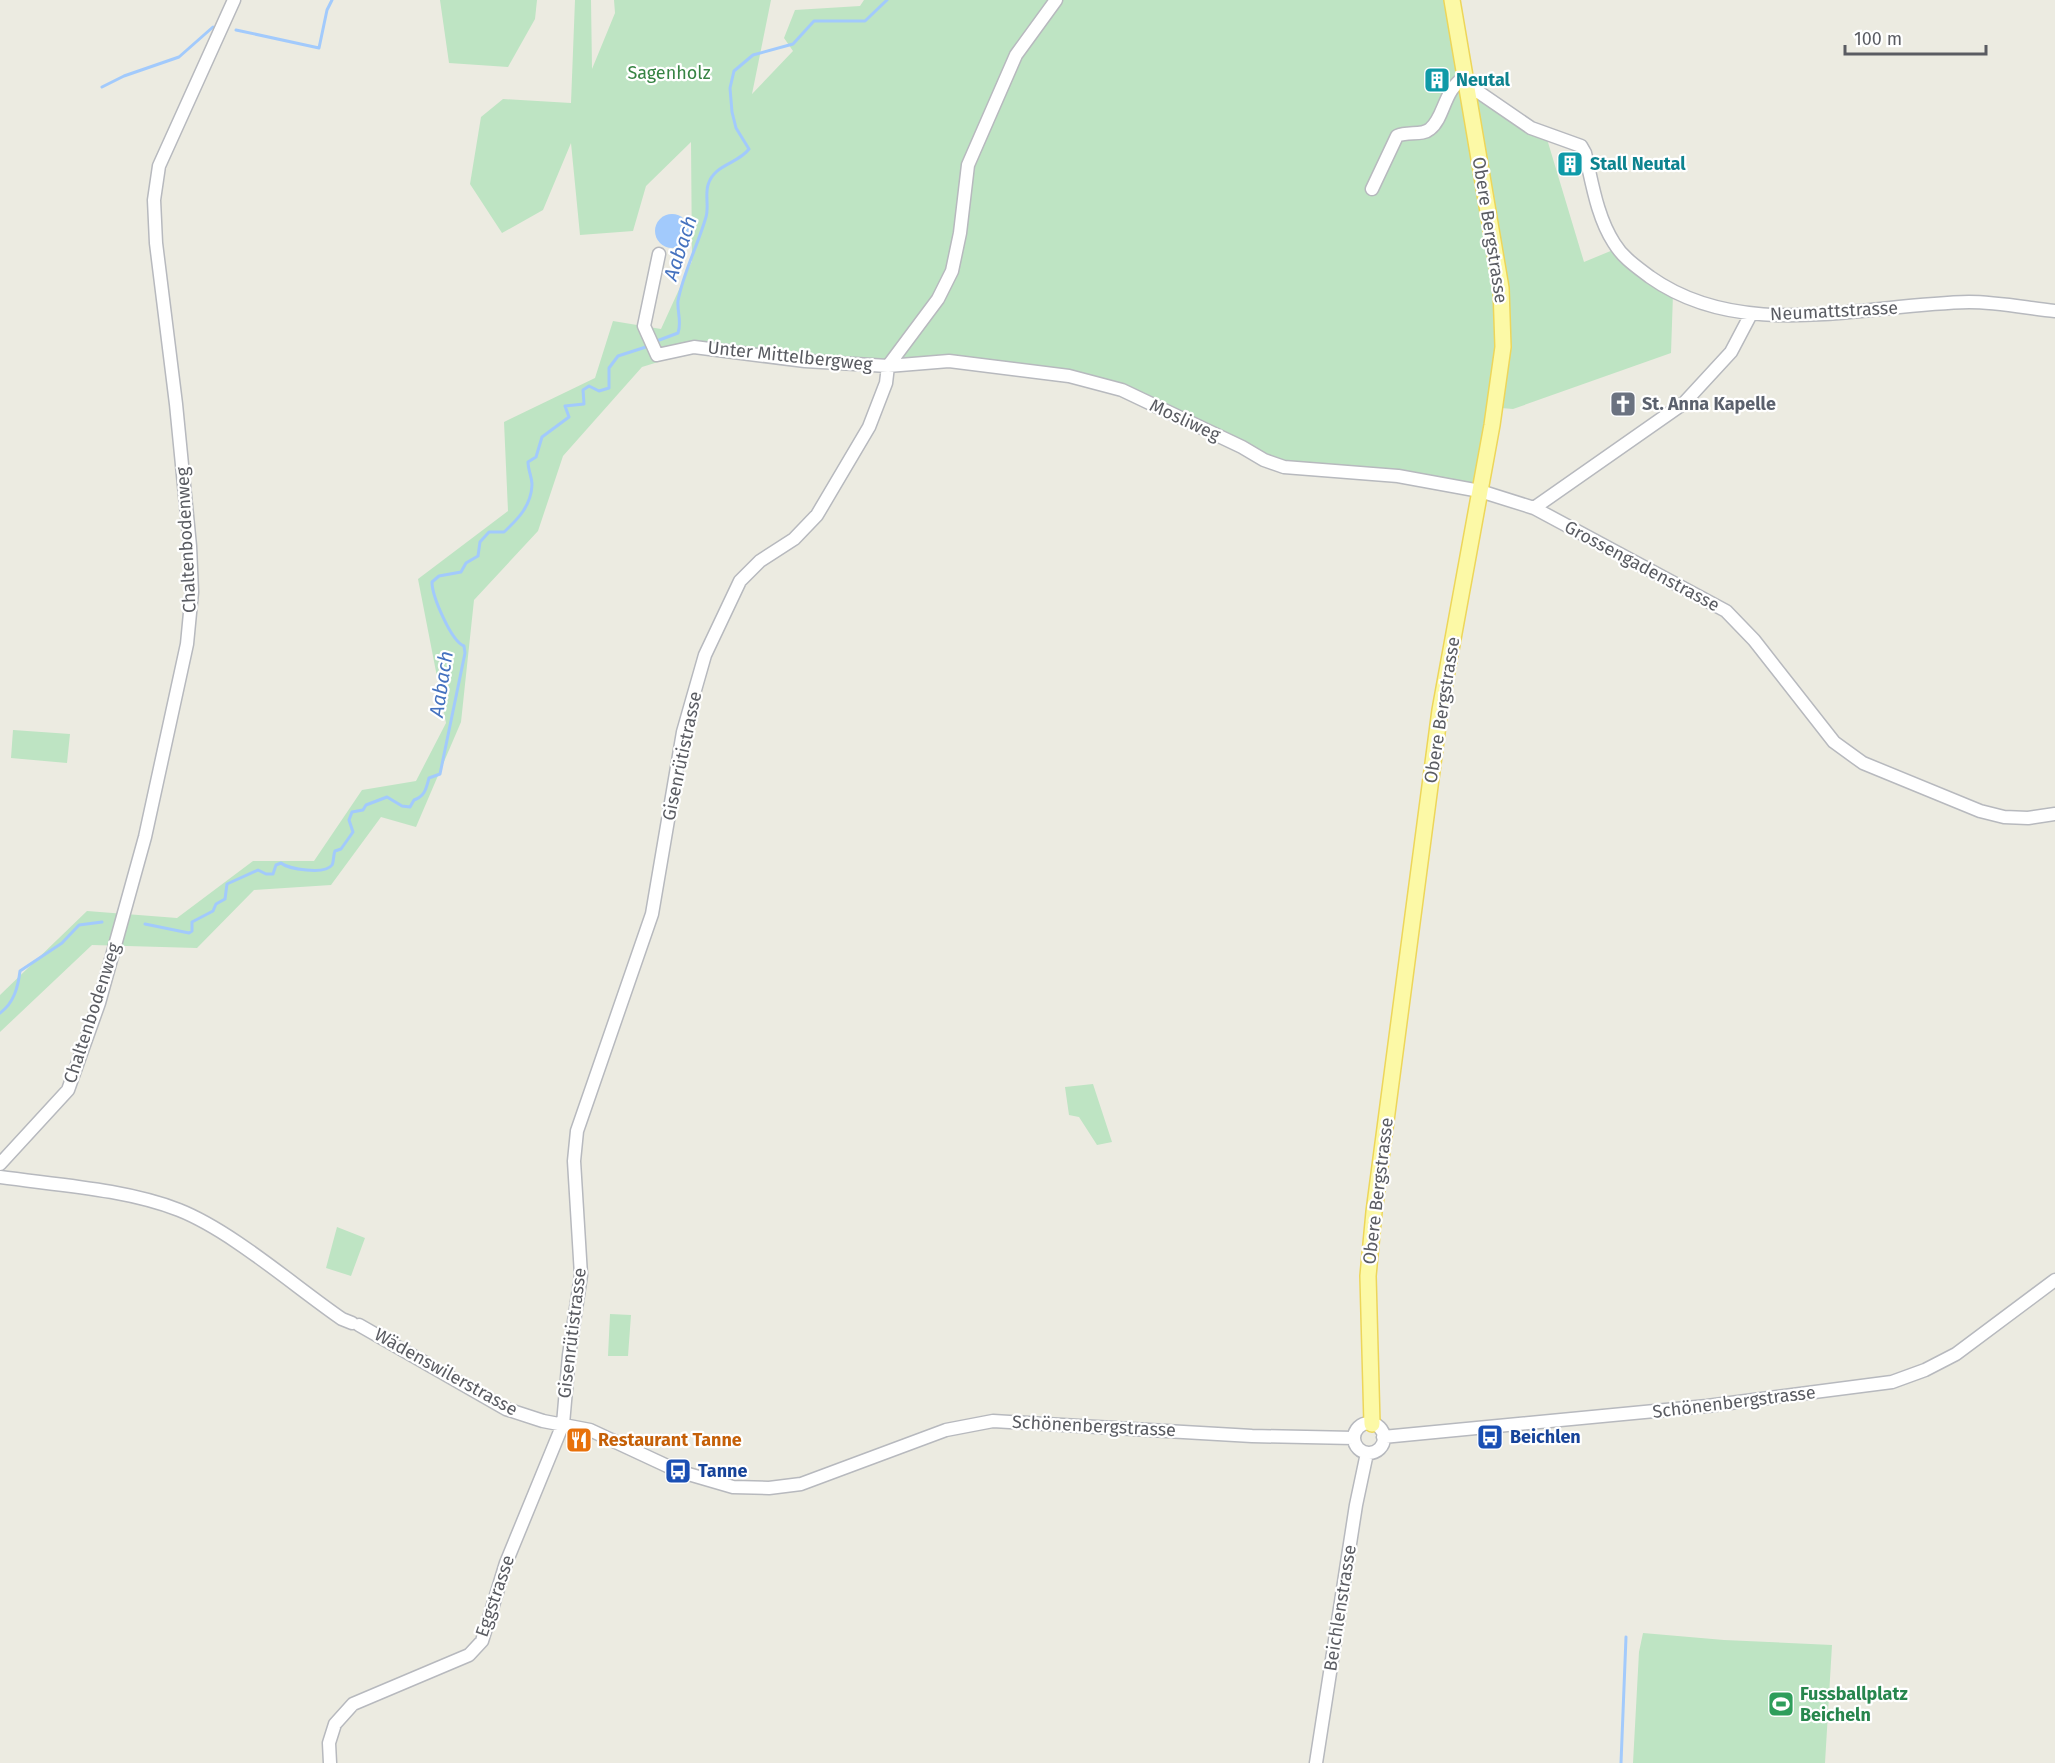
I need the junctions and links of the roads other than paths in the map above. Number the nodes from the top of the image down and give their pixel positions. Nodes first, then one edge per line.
1 (234, 0) edge
2 (1056, 0) edge
3 (1452, 0) edge
4 (1466, 82) junction
5 (1372, 189) dead end
6 (659, 254) dead end
7 (2055, 311) edge
8 (1751, 314) junction
9 (888, 366) junction
10 (1480, 491) junction
11 (1534, 508) junction
12 (2055, 814) edge
13 (0, 1164) edge
14 (0, 1177) edge
15 (2055, 1280) edge
16 (563, 1424) junction
17 (1372, 1424) junction
18 (1383, 1437) junction
19 (1354, 1438) junction
20 (1367, 1454) junction
21 (842, 1470) joint
22 (330, 1763) edge
23 (1316, 1763) edge

1 - 13 street, Chaltenbodenweg
2 - 9 street, Gisenrütistrasse
3 - 4 main road, Obere Bergstrasse
4 - 5 street
4 - 8 street, Neumattstrasse
4 - 10 main road, Obere Bergstrasse
6 - 9 street, Unter Mittelbergweg
7 - 8 street, Neumattstrasse
8 - 11 street
9 - 10 street, Mosliweg
9 - 16 street, Gisenrütistrasse
10 - 11 street, Grossengadenstrasse
10 - 17 main road, Obere Bergstrasse
11 - 12 street, Grossengadenstrasse
14 - 16 street, Wädenswilerstrasse
15 - 18 street, Schönenbergstrasse
16 - 21 street, Wädenswilerstrasse
16 - 22 street, Eggstrasse
17 - 18 street
17 - 19 street
18 - 20 street
19 - 20 street
19 - 21 street, Schönenbergstrasse
20 - 23 street, Beichlenstrasse

